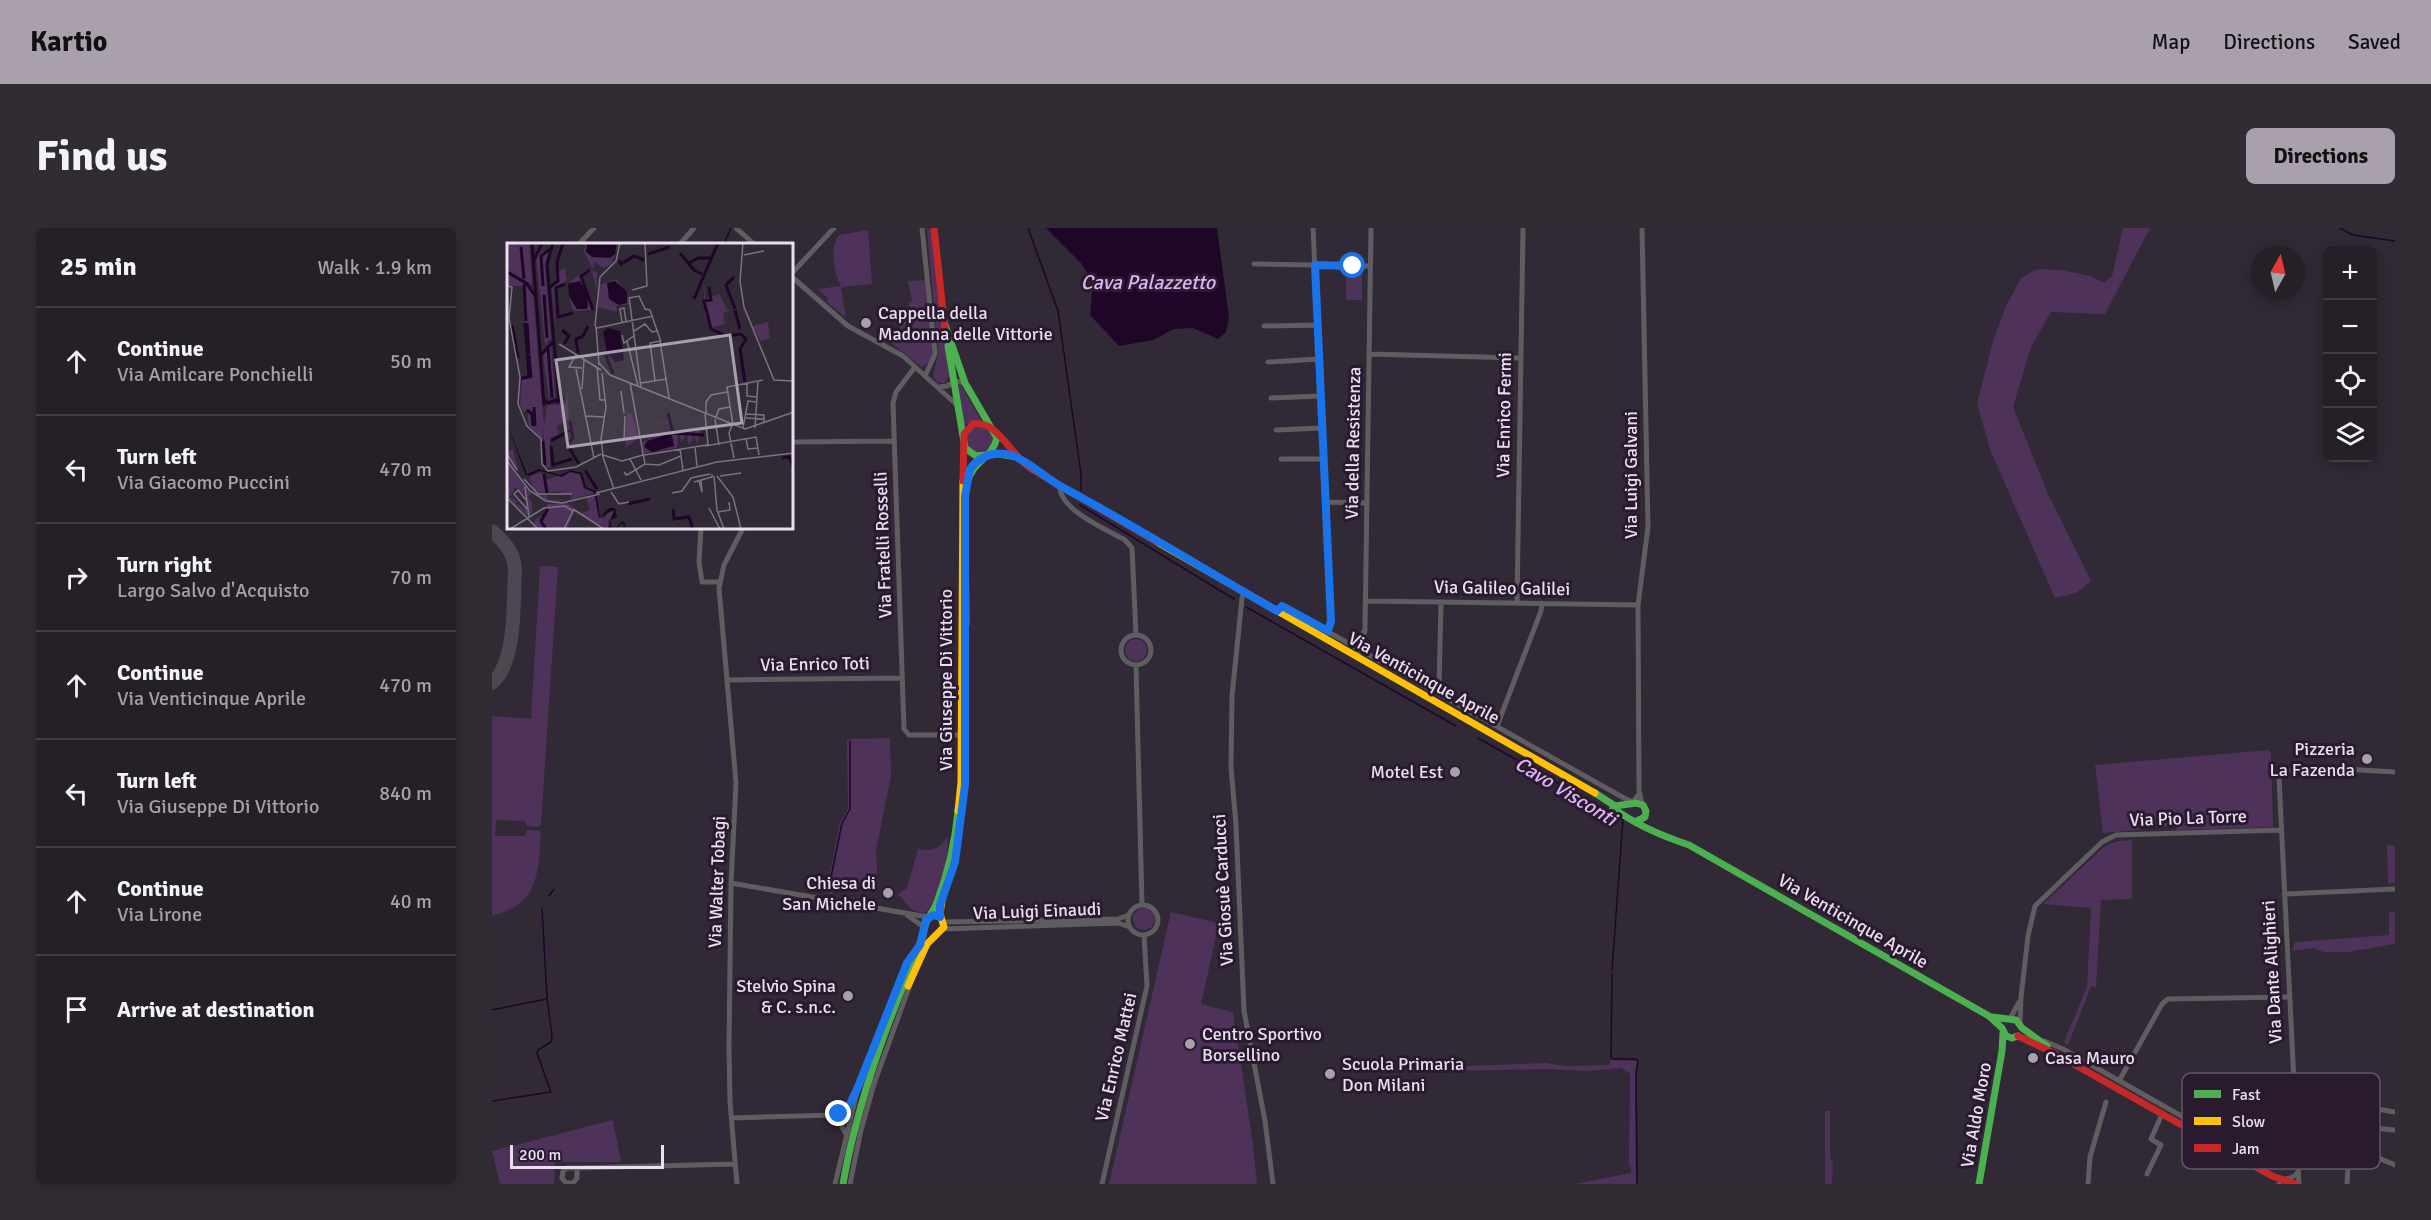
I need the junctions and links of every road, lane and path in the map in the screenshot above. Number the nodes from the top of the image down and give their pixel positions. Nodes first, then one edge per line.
1 (594, 228) edge
2 (694, 228) edge
3 (735, 228) edge
4 (834, 228) edge
5 (922, 228) edge
6 (934, 228) edge
7 (1313, 228) edge
8 (1371, 228) edge
9 (1523, 228) edge
10 (1642, 228) edge
11 (580, 243) edge
12 (681, 243) edge
13 (753, 243) edge
14 (1254, 264) dead end
15 (1315, 265) junction
16 (1370, 266) junction
17 (794, 273) edge
18 (794, 277) edge
19 (945, 325) junction
20 (1318, 325) junction
21 (1264, 326) dead end
22 (1369, 354) junction
23 (1519, 358) junction
24 (1319, 359) junction
25 (1268, 362) dead end
26 (915, 367) junction
27 (925, 376) junction
28 (953, 383) junction
29 (964, 383) junction
30 (938, 386) junction
31 (1321, 396) junction
32 (1271, 398) dead end
33 (957, 405) junction
34 (1322, 428) junction
35 (993, 429) junction
36 (1276, 430) dead end
37 (963, 440) junction
38 (894, 441) junction
39 (794, 442) edge
40 (988, 455) junction
41 (1017, 458) junction
42 (1281, 459) dead end
43 (1324, 459) junction
44 (1060, 486) junction
45 (1326, 502) junction
46 (1367, 503) junction
47 (701, 530) edge
48 (742, 530) edge
49 (720, 582) junction
50 (1244, 592) junction
51 (1366, 601) junction
52 (1441, 602) junction
53 (1517, 603) junction
54 (1542, 603) junction
55 (1638, 604) junction
56 (1365, 629) junction
57 (1325, 634) junction
58 (1136, 635) junction
59 (1349, 643) junction
60 (1361, 649) junction
61 (1357, 657) junction
62 (1136, 666) junction
63 (902, 678) junction
64 (728, 680) junction
65 (1437, 693) junction
66 (1497, 726) junction
67 (961, 735) junction
68 (2395, 772) edge
69 (1639, 794) junction
70 (1599, 796) junction
71 (1632, 803) junction
72 (1642, 804) junction
73 (1645, 815) junction
74 (1627, 817) junction
75 (1635, 822) junction
76 (2281, 830) junction
77 (1669, 838) junction
78 (731, 883) junction
79 (2395, 889) edge
80 (2284, 894) junction
81 (1142, 905) junction
82 (900, 911) junction
83 (1129, 915) junction
84 (929, 916) junction
85 (942, 925) junction
86 (1130, 927) junction
87 (925, 928) junction
88 (1144, 935) junction
89 (920, 945) junction
90 (913, 977) junction
91 (2021, 997) junction
92 (2289, 997) junction
93 (895, 1010) junction
94 (1989, 1016) junction
95 (2008, 1019) junction
96 (2021, 1026) junction
97 (2003, 1030) junction
98 (2016, 1037) junction
99 (2039, 1039) junction
100 (2002, 1051) junction
101 (2056, 1054) junction
102 (2293, 1073) edge
103 (2119, 1081) junction
104 (858, 1087) junction
105 (2106, 1102) dead end
106 (2380, 1109) edge
107 (2395, 1112) edge
108 (2162, 1114) junction
109 (827, 1116) junction
110 (2182, 1117) edge
111 (731, 1118) junction
112 (2182, 1125) edge
113 (2380, 1129) edge
114 (2395, 1130) edge
115 (846, 1135) junction
116 (2380, 1159) edge
117 (735, 1164) junction
118 (2395, 1165) edge
119 (577, 1168) dead end
120 (2259, 1169) edge
121 (2348, 1169) edge
122 (2297, 1171) joint
123 (2147, 1174) dead end
124 (2281, 1182) edge
125 (737, 1184) edge
126 (835, 1184) edge
127 (843, 1184) edge
128 (850, 1184) edge
129 (1102, 1184) edge
130 (1273, 1184) edge
131 (1979, 1184) edge
132 (2088, 1184) edge
133 (2297, 1184) edge
134 (2347, 1184) edge

1 - 11 street
2 - 12 street
3 - 13 street
4 - 17 street
5 - 27 street
6 - 19 main road
7 - 15 street
8 - 16 street, Via della Resistenza
9 - 23 street, Via Enrico Fermi
10 - 55 street, Via Luigi Galvani
14 - 15 street
15 - 16 street
15 - 20 street
16 - 22 street, Via della Resistenza
18 - 26 street
19 - 28 main road, Via Giuseppe Di Vittorio
19 - 29 main road, Via Venticinque Aprile
20 - 21 street
20 - 24 street
22 - 23 street
22 - 46 street, Via della Resistenza
23 - 53 street, Via Enrico Fermi
24 - 25 street
24 - 31 street
26 - 27 street
26 - 38 street, Via Fratelli Rosselli
27 - 30 street
28 - 29 street
28 - 30 street
28 - 33 main road, Via Giuseppe Di Vittorio
29 - 35 main road, Via Venticinque Aprile
30 - 33 street
31 - 32 street
31 - 34 street
33 - 37 main road, Via Giuseppe Di Vittorio
34 - 36 street
34 - 43 street
35 - 37 main road
35 - 40 main road
35 - 41 main road, Via Venticinque Aprile
37 - 40 main road
37 - 67 main road, Via Giuseppe Di Vittorio
38 - 39 street
38 - 63 street, Via Fratelli Rosselli
40 - 41 main road, Via Venticinque Aprile
40 - 85 main road, Via Giuseppe Di Vittorio
41 - 44 main road, Via Venticinque Aprile
42 - 43 street
43 - 45 street
44 - 50 main road, Via Venticinque Aprile
44 - 58 street
45 - 46 street
45 - 57 street
46 - 51 street, Via della Resistenza
47 - 49 street
48 - 49 street
49 - 64 street, Via Walter Tobagi
50 - 57 main road, Via Venticinque Aprile
50 - 130 street, Via Giosuè Carducci
51 - 52 street, Via Galileo Galilei
51 - 56 street, Via della Resistenza
52 - 53 street, Via Galileo Galilei
52 - 65 street
53 - 54 street, Via Galileo Galilei
54 - 55 street, Via Galileo Galilei
54 - 66 street
55 - 69 street, Via Luigi Galvani
56 - 59 street
56 - 60 street, Via della Resistenza
57 - 59 street
57 - 61 main road, Via Venticinque Aprile
58 - 62 street
58 - 62 street
59 - 60 street
60 - 61 street, Via della Resistenza
60 - 65 street
61 - 70 main road, Via Venticinque Aprile
62 - 81 street
63 - 64 street, Via Enrico Toti
63 - 67 street, Via Fratelli Rosselli
64 - 78 street, Via Walter Tobagi
65 - 66 street
66 - 71 street
67 - 84 main road, Via Giuseppe Di Vittorio
68 - 76 street, Via Dante Alighieri
69 - 71 street
69 - 72 street, Via Luigi Galvani
70 - 71 main road, Via Venticinque Aprile
70 - 74 main road, Via Venticinque Aprile
71 - 72 main road
71 - 74 main road
72 - 73 main road
73 - 75 main road
73 - 77 main road, Via Venticinque Aprile
74 - 75 main road
75 - 77 main road, Via Venticinque Aprile
76 - 80 street, Via Dante Alighieri
76 - 91 street, Via Pio La Torre
77 - 94 main road, Via Venticinque Aprile
78 - 82 street
78 - 111 street, Via Walter Tobagi
79 - 80 street
80 - 92 street, Via Dante Alighieri
81 - 83 street
81 - 88 street
82 - 84 street
82 - 87 street
83 - 85 street, Via Luigi Einaudi
83 - 86 street
84 - 85 main road
84 - 87 main road, Via Giuseppe Di Vittorio
85 - 86 street, Via Luigi Einaudi
85 - 87 main road
85 - 90 main road, Via Giuseppe Di Vittorio
86 - 88 street
87 - 89 main road, Via Giuseppe Di Vittorio
88 - 129 street, Via Enrico Mattei
89 - 93 main road, Via Giuseppe Di Vittorio
89 - 104 street, Via Giuseppe Di Vittorio
90 - 93 main road, Via Giuseppe Di Vittorio
90 - 128 street, Via Giuseppe Di Vittorio
91 - 95 street, Via Pio La Torre
91 - 96 street, Via Pio La Torre
92 - 102 street, Via Dante Alighieri
92 - 103 street
93 - 127 main road, Via Giuseppe Di Vittorio
94 - 95 main road, Via Venticinque Aprile
94 - 97 main road, Via Venticinque Aprile
95 - 96 main road
95 - 97 main road
96 - 98 main road
96 - 99 main road
97 - 98 main road
97 - 100 main road, Via Aldo Moro
98 - 100 main road, Via Aldo Moro
98 - 101 main road
99 - 101 main road
99 - 103 street
100 - 131 main road, Via Aldo Moro
101 - 108 main road
103 - 110 street
104 - 109 street
104 - 115 street, Via Giuseppe Di Vittorio
105 - 132 street
106 - 107 street
108 - 112 main road
108 - 123 street
109 - 111 street
109 - 115 street
111 - 117 street, Via Walter Tobagi
113 - 114 street
115 - 126 street, Via Giuseppe Di Vittorio
116 - 118 street
117 - 119 street
117 - 125 street, Via Walter Tobagi
120 - 124 main road
121 - 134 street
122 - 124 street
122 - 133 street, Via Dante Alighieri
124 - 133 main road

